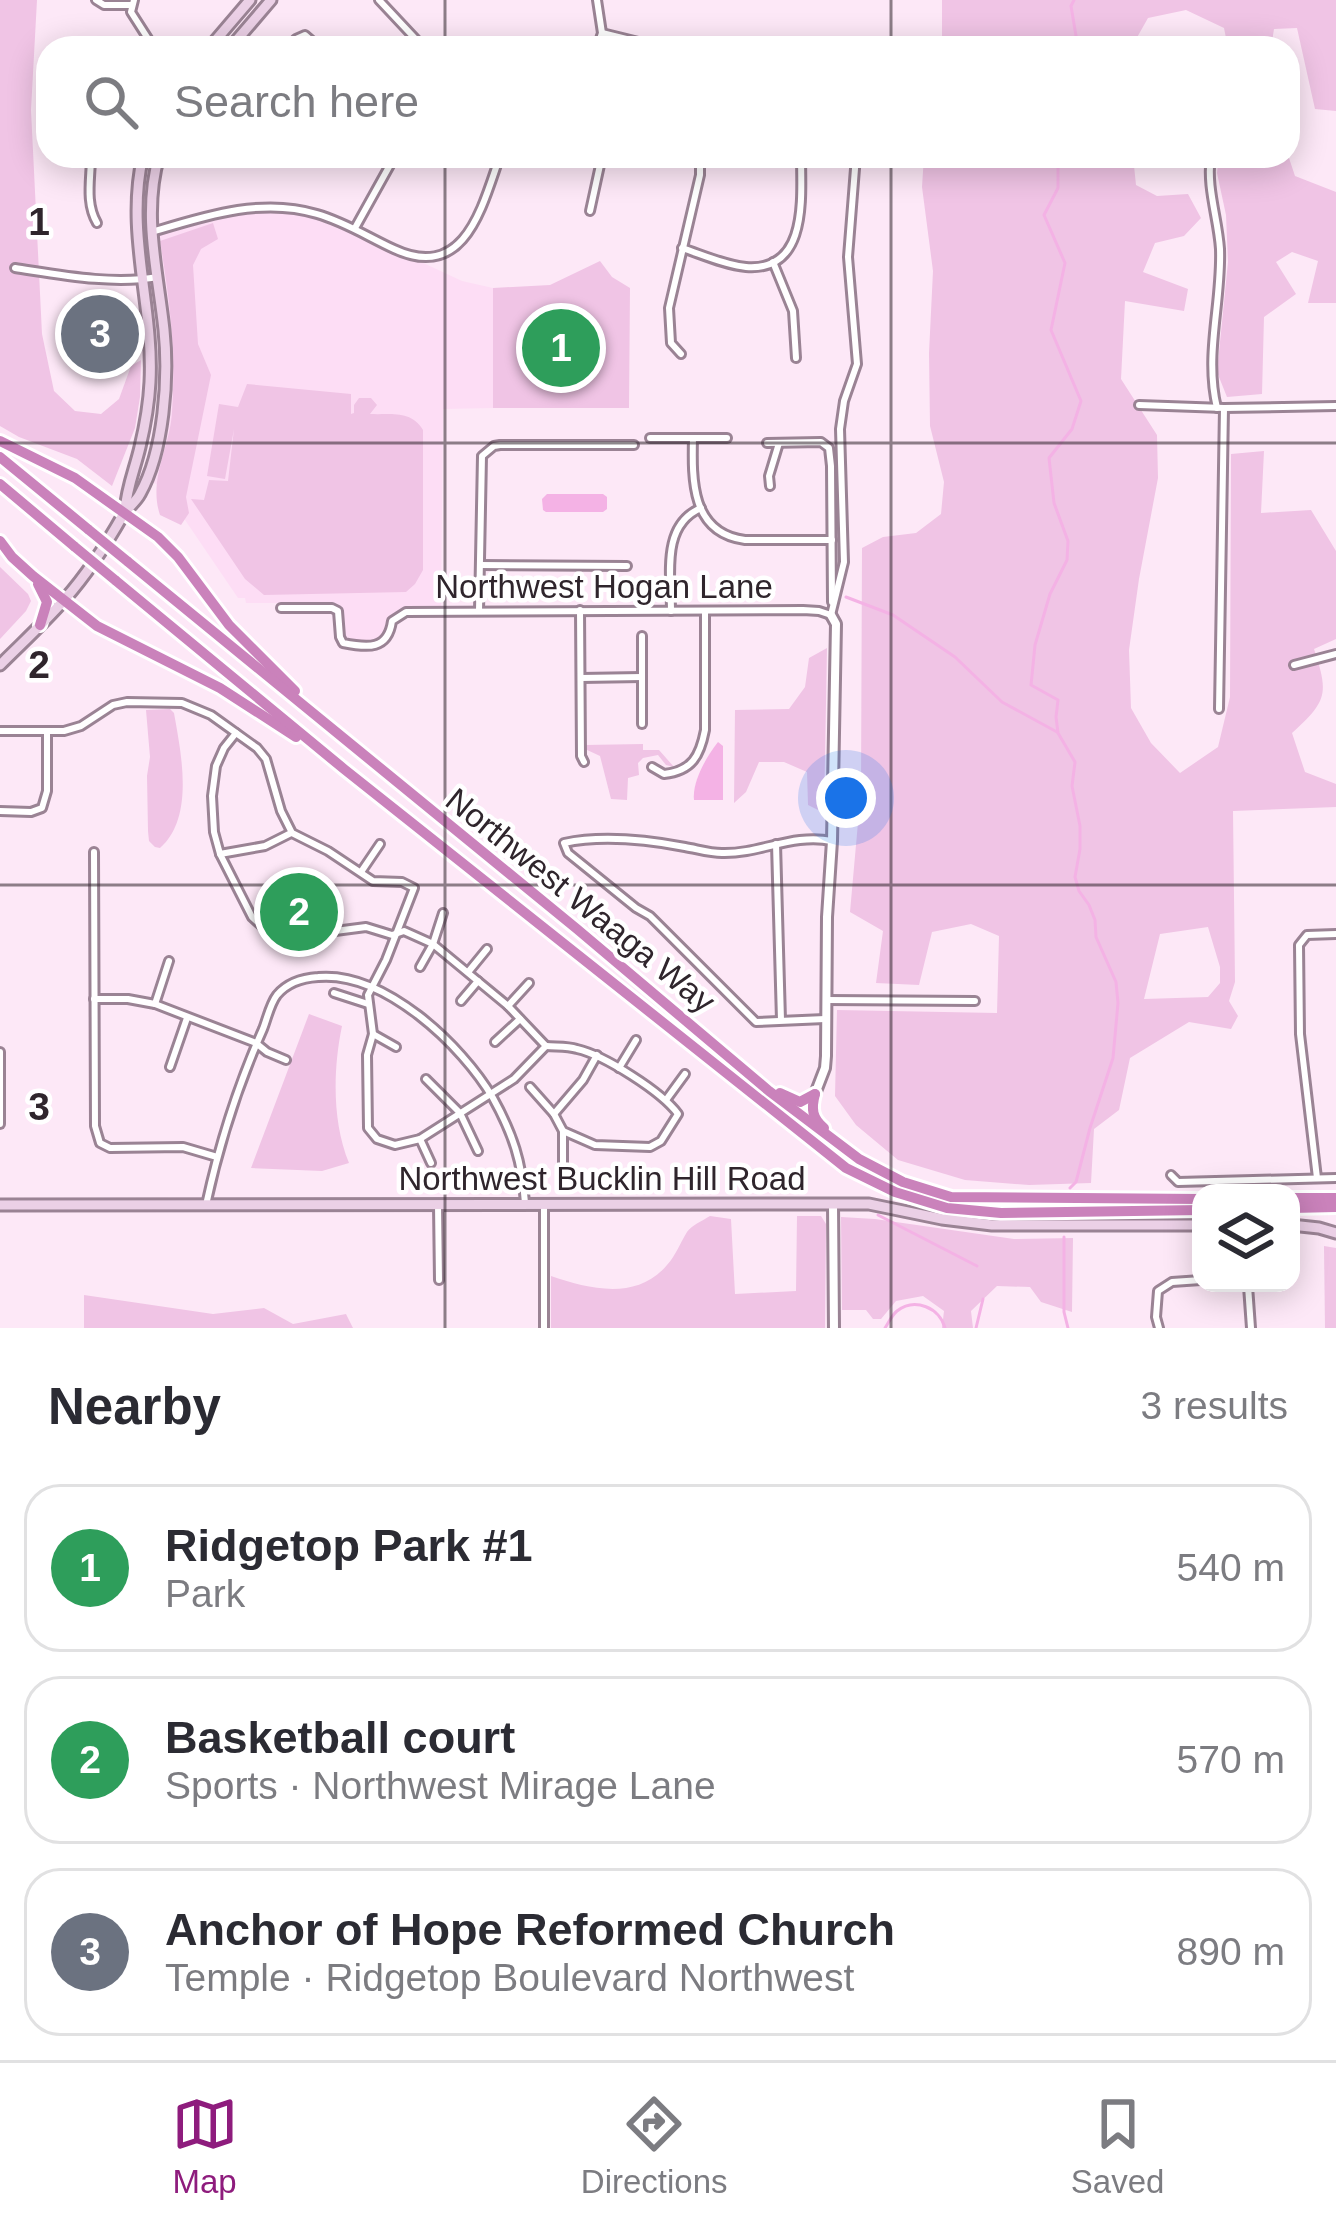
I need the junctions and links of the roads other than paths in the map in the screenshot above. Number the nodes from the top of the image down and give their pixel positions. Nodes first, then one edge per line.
1 (96, 0) edge
2 (250, 0) edge
3 (271, 0) edge
4 (379, 0) edge
5 (597, 0) edge
6 (133, 3) edge
7 (602, 33) junction
8 (146, 36) edge
9 (219, 36) edge
10 (240, 36) edge
11 (413, 36) edge
12 (601, 36) edge
13 (614, 36) edge
14 (90, 168) edge
15 (141, 168) edge
16 (156, 168) edge
17 (388, 168) edge
18 (495, 168) edge
19 (599, 168) edge
20 (700, 168) edge
21 (801, 168) edge
22 (855, 168) edge
23 (1210, 168) edge
24 (590, 211) dead end
25 (97, 224) dead end
26 (355, 229) junction
27 (151, 232) junction
28 (136, 235) junction
29 (682, 248) junction
30 (773, 262) junction
31 (15, 268) dead end
32 (158, 277) junction
33 (141, 280) junction
34 (681, 354) dead end
35 (796, 358) dead end
36 (1139, 405) dead end
37 (1336, 406) edge
38 (1220, 408) junction
39 (650, 438) dead end
40 (693, 438) junction
41 (727, 438) dead end
42 (0, 441) edge
43 (766, 443) dead end
44 (779, 443) junction
45 (634, 445) dead end
46 (0, 457) edge
47 (0, 484) edge
48 (770, 486) dead end
49 (700, 508) junction
50 (125, 512) junction
51 (832, 540) junction
52 (0, 541) edge
53 (480, 566) junction
54 (627, 566) dead end
55 (32, 576) junction
56 (64, 601) junction
57 (280, 608) dead end
58 (479, 610) junction
59 (580, 610) junction
60 (705, 610) junction
61 (671, 611) junction
62 (831, 613) junction
63 (40, 625) junction
64 (642, 636) dead end
65 (1336, 654) edge
66 (0, 665) edge
67 (1294, 665) dead end
68 (642, 677) junction
69 (581, 678) junction
70 (1219, 709) dead end
71 (326, 724) junction
72 (643, 724) dead end
73 (0, 731) edge
74 (47, 731) junction
75 (236, 733) junction
76 (584, 762) dead end
77 (652, 767) dead end
78 (344, 769) junction
79 (0, 812) edge
80 (292, 833) junction
81 (832, 841) junction
82 (380, 844) dead end
83 (776, 844) junction
84 (94, 852) dead end
85 (220, 854) junction
86 (361, 872) junction
87 (443, 913) dead end
88 (398, 933) junction
89 (1336, 934) edge
90 (433, 944) junction
91 (487, 949) dead end
92 (169, 961) dead end
93 (419, 967) dead end
94 (469, 971) junction
95 (478, 981) junction
96 (529, 983) dead end
97 (372, 987) junction
98 (334, 993) dead end
99 (94, 999) junction
100 (461, 1000) dead end
101 (826, 1000) junction
102 (975, 1001) dead end
103 (155, 1004) junction
104 (368, 1004) junction
105 (508, 1006) junction
106 (188, 1018) junction
107 (520, 1018) junction
108 (825, 1019) junction
109 (781, 1020) junction
110 (373, 1034) junction
111 (637, 1040) dead end
112 (495, 1042) dead end
113 (256, 1043) junction
114 (547, 1046) junction
115 (397, 1047) dead end
116 (0, 1052) edge
117 (597, 1055) junction
118 (286, 1060) dead end
119 (170, 1067) dead end
120 (620, 1068) junction
121 (748, 1072) junction
122 (685, 1074) dead end
123 (426, 1079) dead end
124 (530, 1087) dead end
125 (490, 1094) junction
126 (815, 1094) junction
127 (666, 1100) junction
128 (460, 1113) junction
129 (554, 1114) junction
130 (0, 1124) edge
131 (563, 1131) junction
132 (419, 1139) junction
133 (478, 1151) dead end
134 (845, 1151) junction
135 (217, 1157) junction
136 (431, 1163) dead end
137 (563, 1171) dead end
138 (1171, 1175) dead end
139 (1317, 1178) junction
140 (1336, 1178) edge
141 (1300, 1198) edge
142 (1192, 1199) edge
143 (1334, 1200) edge
144 (525, 1204) junction
145 (544, 1204) junction
146 (833, 1204) junction
147 (0, 1205) edge
148 (206, 1205) junction
149 (438, 1205) junction
150 (1300, 1206) edge
151 (1192, 1210) edge
152 (1192, 1226) edge
153 (1300, 1227) edge
154 (1336, 1233) edge
155 (439, 1280) dead end
156 (1192, 1281) edge
157 (1246, 1292) edge
158 (544, 1328) edge
159 (834, 1328) edge
160 (1159, 1328) edge
161 (1251, 1328) edge

1 - 6 street
2 - 9 main road
3 - 10 main road
4 - 11 street
5 - 7 street
6 - 8 street
7 - 12 street
7 - 13 street
14 - 25 street
15 - 28 main road
16 - 27 main road
17 - 26 street
18 - 26 street
19 - 24 street
20 - 29 street
21 - 30 street
22 - 62 street
23 - 38 street
26 - 27 street
27 - 28 street
27 - 32 main road
28 - 33 main road
29 - 30 street
29 - 34 street
30 - 35 street
31 - 33 street
32 - 33 street
32 - 50 main road
33 - 50 main road
36 - 38 street
37 - 38 street
38 - 70 street
39 - 40 street
40 - 41 street
40 - 49 street
42 - 50 highway
43 - 44 street
44 - 48 street
44 - 51 street
45 - 53 street
46 - 71 highway, Northwest Waaga Way, bridge
47 - 78 highway, Northwest Waaga Way, bridge
49 - 51 street
49 - 61 street
50 - 56 main road
50 - 71 highway
51 - 62 street
52 - 55 highway
53 - 54 street
53 - 58 street
55 - 56 highway
55 - 63 highway
56 - 63 main road
56 - 78 highway
57 - 58 street, Northwest Hogan Lane
58 - 59 street, Northwest Hogan Lane
59 - 61 street, Northwest Hogan Lane
59 - 69 street
60 - 61 street, Northwest Hogan Lane
60 - 62 street, Northwest Hogan Lane
60 - 77 street
62 - 81 street
63 - 66 main road
64 - 68 street
65 - 67 street
68 - 69 street
68 - 72 street
69 - 76 street
71 - 121 highway, Northwest Waaga Way
73 - 74 street
74 - 75 street
74 - 79 street
75 - 80 street
75 - 85 street
78 - 151 highway, Northwest Waaga Way
80 - 85 street
80 - 86 street
81 - 83 street
81 - 101 street
82 - 86 street
83 - 109 street
83 - 109 street
84 - 99 street
85 - 88 street
86 - 88 street
87 - 90 street
88 - 90 street
88 - 97 street
89 - 139 street
90 - 93 street
90 - 94 street
91 - 94 street
92 - 103 street
94 - 95 street
95 - 100 street
95 - 105 street
96 - 105 street
97 - 104 street
97 - 113 street
97 - 125 street
98 - 104 street
99 - 103 street
99 - 135 street
101 - 102 street
101 - 108 street
103 - 106 street
104 - 110 street
105 - 107 street
106 - 113 street
106 - 119 street
107 - 112 street
107 - 114 street
108 - 109 street
108 - 126 street
110 - 115 street
110 - 132 street
111 - 120 street
113 - 118 street
113 - 135 street
114 - 117 street
114 - 125 street
116 - 130 street
117 - 120 street
117 - 129 street
120 - 127 street
121 - 126 highway
121 - 134 highway, Northwest Waaga Way
122 - 127 street
123 - 128 street
124 - 129 street
125 - 128 street
125 - 144 street
126 - 134 highway
127 - 131 street
128 - 132 street
128 - 133 street
129 - 131 street
131 - 137 street
132 - 136 street
134 - 142 highway, Northwest Waaga Way
135 - 148 street
138 - 139 street
139 - 140 street
141 - 143 highway
143 - 150 highway
144 - 145 main road, Northwest Bucklin Hill Road
144 - 149 main road, Northwest Bucklin Hill Road
145 - 146 main road, Northwest Bucklin Hill Road
145 - 158 street
146 - 152 main road, Northwest Bucklin Hill Road
146 - 159 street
147 - 148 main road, Northwest Bucklin Hill Road
148 - 149 main road, Northwest Bucklin Hill Road
149 - 155 street
153 - 154 main road
156 - 160 street
157 - 161 street

